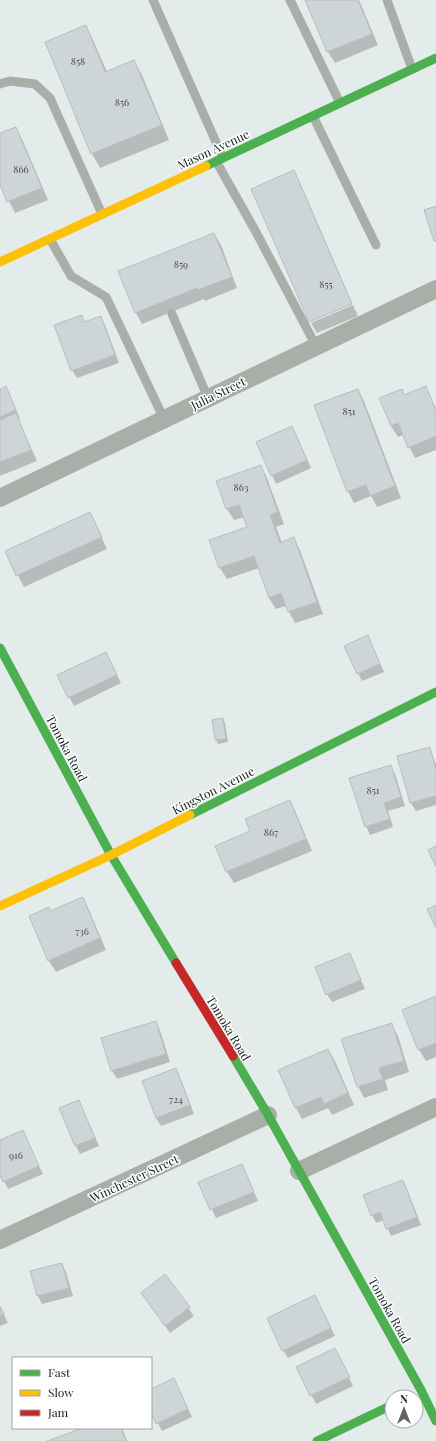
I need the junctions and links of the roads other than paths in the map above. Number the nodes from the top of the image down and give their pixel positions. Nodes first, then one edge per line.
1 (153, 0) edge
2 (290, 0) edge
3 (387, 0) edge
4 (436, 58) edge
5 (412, 69) junction
6 (0, 84) edge
7 (340, 103) junction
8 (313, 116) junction
9 (219, 160) junction
10 (102, 214) junction
11 (50, 239) junction
12 (376, 245) dead end
13 (0, 262) edge
14 (436, 289) edge
15 (172, 314) dead end
16 (316, 346) junction
17 (208, 398) junction
18 (164, 420) junction
19 (0, 498) edge
20 (0, 648) edge
21 (436, 692) edge
22 (111, 854) junction
23 (0, 906) edge
24 (436, 1107) edge
25 (268, 1115) junction
26 (299, 1171) junction
27 (0, 1240) edge
28 (431, 1386) dead end
29 (416, 1389) edge
30 (424, 1389) edge
31 (424, 1402) edge
32 (384, 1409) edge
33 (436, 1422) edge
34 (317, 1441) edge

1 - 9 lane
2 - 7 lane
3 - 5 lane
4 - 5 street, Mason Avenue
5 - 7 street, Mason Avenue
6 - 10 lane
7 - 8 street, Mason Avenue
8 - 9 street, Mason Avenue
8 - 12 lane
9 - 10 street, Mason Avenue
9 - 16 lane
10 - 11 street, Mason Avenue
11 - 13 street, Mason Avenue
11 - 18 lane
14 - 16 street, Julia Street
15 - 17 lane
16 - 17 street, Julia Street
17 - 18 street, Julia Street
18 - 19 street, Julia Street
20 - 22 street, Tomoka Road
21 - 22 street, Kingston Avenue
22 - 23 street, Kingston Avenue
22 - 25 street, Tomoka Road
24 - 26 street
25 - 26 street, Tomoka Road
25 - 27 street, Winchester Street
26 - 29 street, Tomoka Road
28 - 30 street
31 - 33 street, Tomoka Road
32 - 34 street

